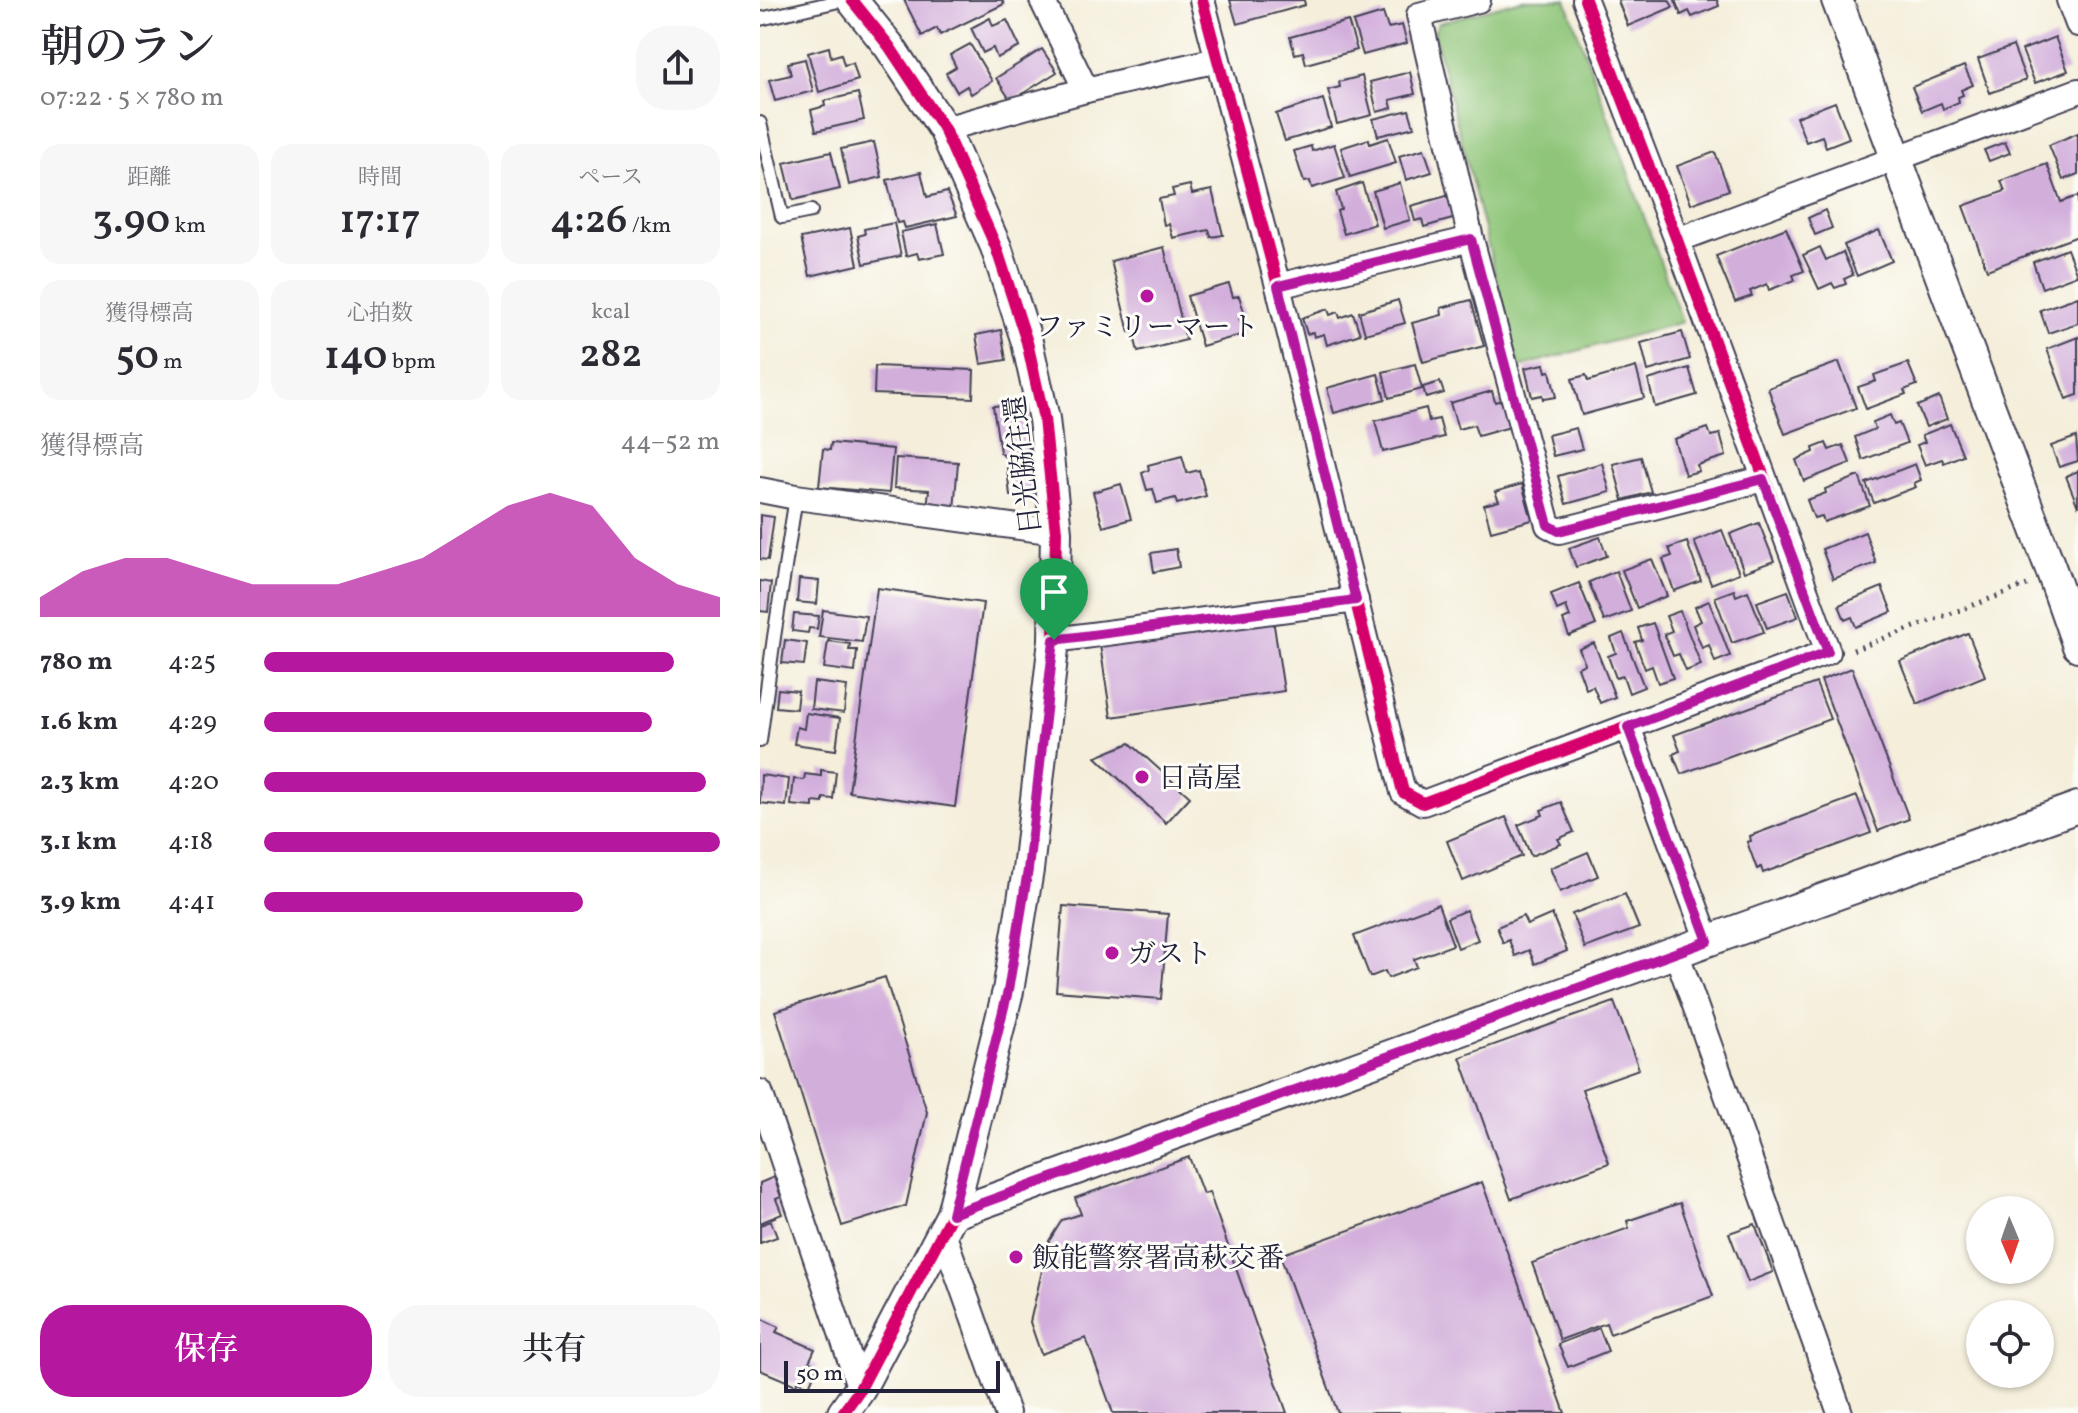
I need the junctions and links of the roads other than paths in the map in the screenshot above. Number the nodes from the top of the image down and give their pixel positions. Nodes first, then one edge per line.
1 (843, 0) edge
2 (852, 0) edge
3 (1042, 0) edge
4 (1202, 0) edge
5 (1478, 0) edge
6 (1585, 0) edge
7 (1837, 0) edge
8 (2069, 0) edge
9 (760, 19) edge
10 (2078, 24) edge
11 (1217, 60) junction
12 (1086, 90) junction
13 (2078, 91) edge
14 (760, 123) edge
15 (944, 129) junction
16 (1896, 159) junction
17 (811, 211) dead end
18 (1471, 239) junction
19 (1677, 240) junction
20 (1278, 286) junction
21 (1763, 479) junction
22 (760, 490) edge
23 (796, 497) junction
24 (1056, 532) junction
25 (1356, 600) junction
26 (767, 636) edge
27 (1054, 640) junction
28 (2078, 646) edge
29 (1628, 727) junction
30 (760, 741) edge
31 (2078, 807) edge
32 (1708, 941) junction
33 (1676, 952) junction
34 (760, 1092) edge
35 (948, 1224) junction
36 (852, 1401) edge
37 (1007, 1413) edge
38 (1840, 1413) edge

1 - 9 lane
2 - 15 street, 日光脇往還
3 - 12 street
4 - 11 street
5 - 18 street
6 - 19 street
7 - 16 street
8 - 10 street
11 - 12 street
11 - 20 street
12 - 15 street
13 - 16 street
14 - 17 lane
15 - 24 street, 日光脇往還
16 - 19 street
16 - 28 street
18 - 20 street
18 - 21 street
19 - 21 street
20 - 25 street
21 - 29 street
22 - 23 street
23 - 24 street
23 - 26 lane
24 - 27 street, 日光脇往還
25 - 27 street
25 - 29 street
26 - 30 lane
27 - 35 street, 日光脇往還
29 - 32 street
31 - 32 street
32 - 33 street
33 - 35 street
33 - 38 street
34 - 36 street
35 - 36 street, 日光脇往還
35 - 37 street

